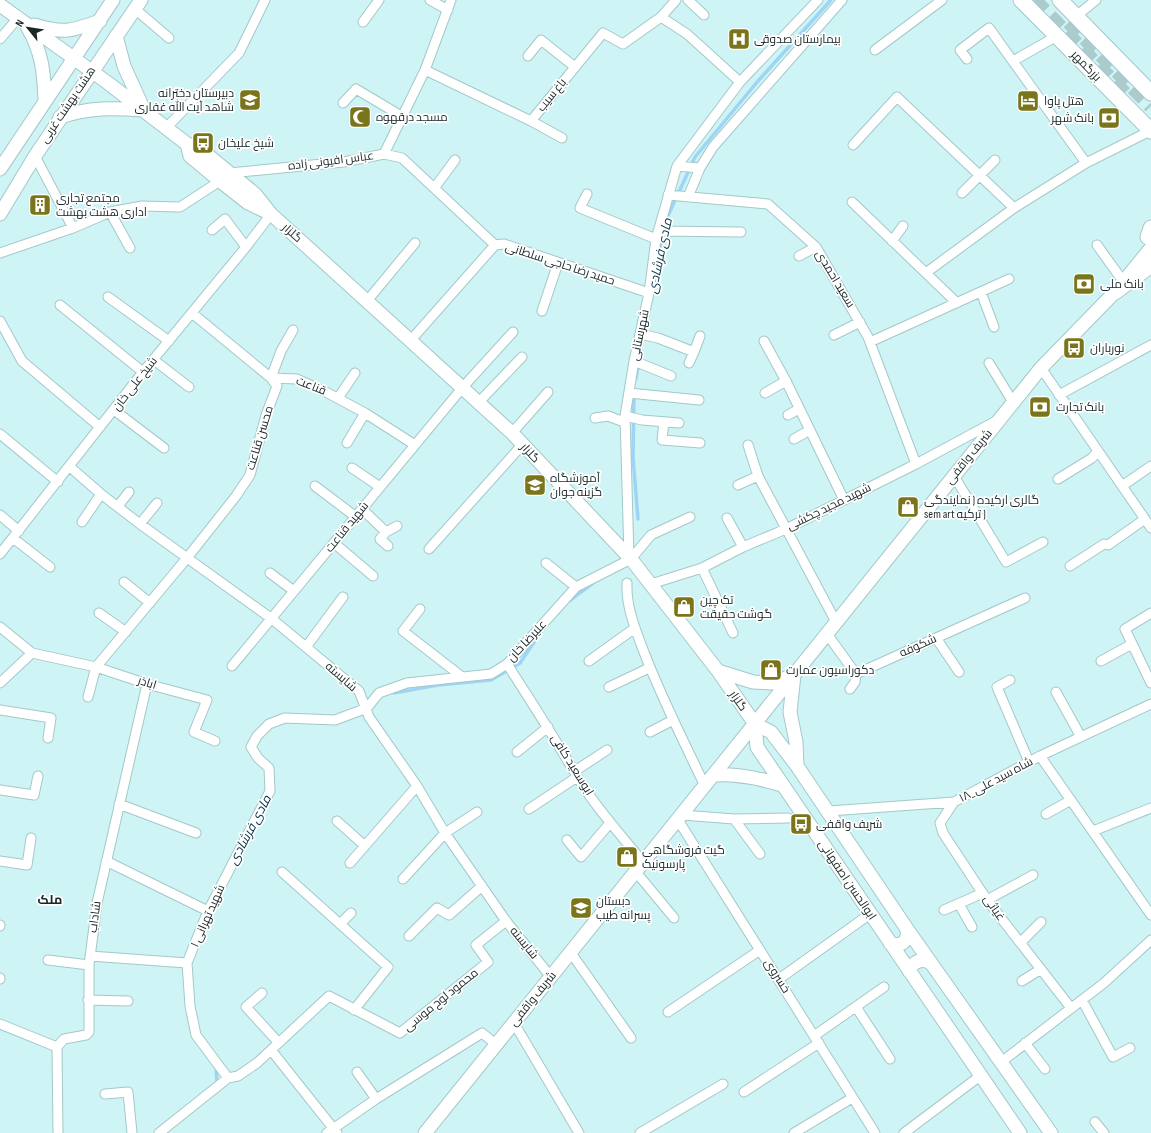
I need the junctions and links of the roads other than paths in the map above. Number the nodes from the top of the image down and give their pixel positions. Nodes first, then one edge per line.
1 (113, 0) edge
2 (265, 0) edge
3 (379, 0) edge
4 (430, 0) edge
5 (451, 0) edge
6 (676, 0) edge
7 (688, 0) edge
8 (818, 0) edge
9 (842, 0) edge
10 (942, 0) edge
11 (1021, 0) edge
12 (1060, 0) edge
13 (1096, 0) edge
14 (138, 4) edge
15 (0, 5) edge
16 (448, 10) junction
17 (704, 15) dead end
18 (661, 17) junction
19 (1075, 17) junction
20 (21, 20) junction
21 (100, 21) junction
22 (363, 22) dead end
23 (116, 36) junction
24 (1057, 36) junction
25 (169, 38) dead end
26 (0, 39) edge
27 (875, 50) dead end
28 (528, 56) dead end
29 (76, 59) junction
30 (967, 59) dead end
31 (1013, 61) junction
32 (575, 67) junction
33 (425, 70) junction
34 (91, 71) junction
35 (740, 82) junction
36 (1151, 93) edge
37 (45, 100) junction
38 (343, 103) dead end
39 (144, 110) junction
40 (60, 117) junction
41 (403, 117) junction
42 (531, 121) junction
43 (167, 127) junction
44 (1151, 132) edge
45 (562, 138) dead end
46 (853, 145) dead end
47 (384, 154) junction
48 (35, 156) junction
49 (455, 160) dead end
50 (995, 160) dead end
51 (1086, 163) junction
52 (677, 166) junction
53 (700, 168) junction
54 (0, 169) edge
55 (979, 176) junction
56 (225, 177) junction
57 (435, 187) junction
58 (962, 193) dead end
59 (587, 194) dead end
60 (668, 195) junction
61 (688, 197) junction
62 (852, 202) dead end
63 (1014, 208) junction
64 (110, 212) junction
65 (0, 214) edge
66 (271, 214) junction
67 (903, 226) dead end
68 (73, 228) junction
69 (212, 230) dead end
70 (741, 232) dead end
71 (657, 235) junction
72 (1150, 237) edge
73 (892, 241) junction
74 (415, 243) dead end
75 (495, 245) junction
76 (1097, 245) dead end
77 (246, 247) junction
78 (816, 247) junction
79 (130, 248) dead end
80 (0, 253) edge
81 (799, 256) dead end
82 (558, 263) junction
83 (1151, 265) edge
84 (927, 272) junction
85 (1120, 277) junction
86 (1009, 279) dead end
87 (981, 292) junction
88 (1115, 292) junction
89 (650, 293) junction
90 (108, 297) dead end
91 (367, 301) junction
92 (957, 303) junction
93 (60, 305) dead end
94 (542, 310) dead end
95 (192, 313) junction
96 (0, 321) edge
97 (860, 322) junction
98 (994, 328) dead end
99 (293, 330) dead end
100 (513, 332) dead end
101 (640, 334) junction
102 (834, 335) dead end
103 (700, 336) dead end
104 (169, 340) junction
105 (411, 340) junction
106 (764, 341) dead end
107 (870, 342) junction
108 (1150, 348) edge
109 (694, 352) junction
110 (522, 357) dead end
111 (154, 360) junction
112 (634, 361) junction
113 (689, 363) dead end
114 (989, 363) dead end
115 (1041, 368) junction
116 (143, 372) junction
117 (355, 373) dead end
118 (671, 376) dead end
119 (271, 378) junction
120 (786, 381) junction
121 (189, 387) dead end
122 (463, 387) junction
123 (548, 392) dead end
124 (629, 393) junction
125 (765, 393) dead end
126 (1059, 395) junction
127 (338, 398) junction
128 (699, 400) dead end
129 (479, 402) junction
130 (1014, 402) junction
131 (799, 409) junction
132 (114, 410) junction
133 (365, 413) junction
134 (788, 415) dead end
135 (595, 418) dead end
136 (1001, 418) junction
137 (625, 419) junction
138 (664, 422) junction
139 (679, 423) dead end
140 (100, 427) junction
141 (810, 430) junction
142 (0, 434) edge
143 (512, 434) junction
144 (794, 439) dead end
145 (347, 443) dead end
146 (700, 444) dead end
147 (415, 445) junction
148 (522, 445) junction
149 (748, 445) dead end
150 (164, 448) dead end
151 (1098, 451) junction
152 (916, 464) junction
153 (1151, 466) edge
154 (70, 467) junction
155 (352, 468) dead end
156 (758, 476) junction
157 (954, 476) junction
158 (1058, 479) dead end
159 (58, 482) junction
160 (738, 485) dead end
161 (315, 486) dead end
162 (1122, 486) junction
163 (380, 487) junction
164 (129, 492) dead end
165 (101, 494) junction
166 (844, 500) junction
167 (157, 503) dead end
168 (118, 506) junction
169 (362, 509) junction
170 (0, 515) edge
171 (356, 517) junction
172 (690, 517) dead end
173 (727, 518) dead end
174 (1145, 518) junction
175 (82, 522) dead end
176 (140, 524) junction
177 (397, 526) dead end
178 (1151, 528) edge
179 (786, 529) junction
180 (386, 532) junction
181 (16, 535) junction
182 (334, 542) junction
183 (1043, 542) dead end
184 (388, 546) dead end
185 (743, 547) junction
186 (429, 549) dead end
187 (0, 554) edge
188 (187, 558) junction
189 (630, 558) junction
190 (546, 563) dead end
191 (1070, 566) dead end
192 (50, 568) dead end
193 (702, 568) junction
194 (270, 573) dead end
195 (373, 576) dead end
196 (124, 582) dead end
197 (627, 582) dead end
198 (651, 584) junction
199 (576, 588) junction
200 (294, 591) junction
201 (343, 597) dead end
202 (1025, 598) dead end
203 (150, 603) junction
204 (420, 609) dead end
205 (99, 613) dead end
206 (1151, 613) edge
207 (272, 619) junction
208 (836, 622) junction
209 (0, 627) edge
210 (635, 628) junction
211 (126, 632) junction
212 (733, 634) dead end
213 (827, 634) junction
214 (936, 638) junction
215 (1132, 644) junction
216 (306, 647) junction
217 (32, 654) junction
218 (589, 661) dead end
219 (1102, 661) dead end
220 (507, 664) junction
221 (232, 666) dead end
222 (96, 667) junction
223 (649, 668) junction
224 (718, 672) junction
225 (959, 672) dead end
226 (856, 674) junction
227 (794, 675) junction
228 (461, 676) junction
229 (1010, 680) dead end
230 (0, 682) edge
231 (1151, 683) edge
232 (147, 684) junction
233 (609, 687) dead end
234 (850, 689) dead end
235 (1056, 692) dead end
236 (88, 697) dead end
237 (1151, 704) edge
238 (367, 708) junction
239 (0, 710) edge
240 (673, 720) junction
241 (755, 724) junction
242 (548, 727) junction
243 (650, 732) dead end
244 (1081, 737) junction
245 (48, 738) dead end
246 (215, 741) dead end
247 (607, 750) dead end
248 (517, 752) dead end
249 (1040, 756) junction
250 (1029, 762) junction
251 (797, 766) junction
252 (576, 774) junction
253 (714, 775) junction
254 (38, 776) dead end
255 (782, 785) junction
256 (418, 786) junction
257 (705, 786) junction
258 (0, 790) edge
259 (1071, 800) junction
260 (954, 802) junction
261 (119, 804) junction
262 (1151, 808) edge
263 (529, 809) dead end
264 (829, 811) junction
265 (477, 812) dead end
266 (1046, 814) dead end
267 (680, 817) junction
268 (788, 818) dead end
269 (734, 819) junction
270 (337, 821) dead end
271 (610, 823) junction
272 (1092, 831) junction
273 (196, 833) dead end
274 (445, 833) junction
275 (31, 838) dead end
276 (567, 840) dead end
277 (365, 846) junction
278 (760, 854) dead end
279 (0, 861) edge
280 (106, 861) junction
281 (350, 863) dead end
282 (640, 867) junction
283 (282, 872) dead end
284 (1033, 875) dead end
285 (403, 879) dead end
286 (482, 886) junction
287 (500, 894) dead end
288 (985, 897) junction
289 (492, 899) junction
290 (959, 904) junction
291 (944, 910) dead end
292 (208, 911) junction
293 (351, 913) dead end
294 (870, 914) junction
295 (1151, 915) edge
296 (674, 918) dead end
297 (506, 921) junction
298 (1041, 922) dead end
299 (340, 924) junction
300 (972, 927) dead end
301 (907, 929) junction
302 (409, 936) dead end
303 (1151, 940) edge
304 (1021, 942) junction
305 (890, 944) junction
306 (760, 950) junction
307 (571, 953) junction
308 (48, 960) dead end
309 (90, 961) junction
310 (187, 963) junction
311 (931, 963) junction
312 (1041, 969) junction
313 (909, 971) junction
314 (551, 977) junction
315 (779, 979) junction
316 (1022, 981) dead end
317 (884, 987) dead end
318 (262, 993) dead end
319 (88, 1000) junction
320 (1082, 1000) junction
321 (128, 1001) dead end
322 (856, 1007) junction
323 (1071, 1008) junction
324 (354, 1010) junction
325 (668, 1012) dead end
326 (514, 1023) junction
327 (0, 1024) edge
328 (632, 1038) dead end
329 (816, 1040) junction
330 (278, 1042) junction
331 (1025, 1043) junction
332 (497, 1045) junction
333 (57, 1047) junction
334 (1130, 1048) dead end
335 (271, 1050) junction
336 (890, 1059) dead end
337 (1000, 1063) junction
338 (1045, 1069) dead end
339 (357, 1072) dead end
340 (980, 1076) junction
341 (228, 1078) junction
342 (723, 1084) dead end
343 (744, 1092) dead end
344 (105, 1094) dead end
345 (852, 1098) junction
346 (376, 1099) junction
347 (1095, 1122) dead end
348 (332, 1132) edge
349 (58, 1133) edge
350 (132, 1133) edge
351 (159, 1133) edge
352 (425, 1133) edge
353 (579, 1133) edge
354 (640, 1133) edge
355 (794, 1133) edge
356 (875, 1133) edge
357 (904, 1133) edge
358 (1020, 1133) edge
359 (1051, 1133) edge
360 (1104, 1133) edge

1 - 21 main road, هشت بهشت غربی
2 - 43 street
3 - 22 street
4 - 16 street
5 - 16 street, عباس افیونی زاده
6 - 18 street
7 - 17 street
8 - 35 street, شهرستانی
9 - 53 street
10 - 27 street
11 - 24 main road, بزرگمهر
12 - 19 main road
13 - 19 street
14 - 23 main road, هشت بهشت غربی
14 - 25 street
15 - 20 main road, گلزار
16 - 33 street, عباس افیونی زاده
18 - 32 street, باغ سیب
18 - 35 street
19 - 36 main road
20 - 21 main road
20 - 26 street
20 - 29 main road, گلزار
20 - 37 main road
21 - 29 main road, هشت بهشت غربی
23 - 34 main road, هشت بهشت غربی
23 - 39 main road
24 - 31 street
24 - 44 main road, بزرگمهر
28 - 32 street
29 - 34 main road, گلزار
29 - 37 main road, هشت بهشت غربی
30 - 31 street
31 - 51 street
32 - 42 street, باغ سیب
33 - 41 street, عباس افیونی زاده
33 - 42 street, باغ سیب
34 - 39 main road, گلزار
34 - 40 main road, هشت بهشت غربی
35 - 52 street, شهرستانی
37 - 54 main road, هشت بهشت غربی
38 - 41 street
39 - 40 main road
39 - 43 main road, گلزار
40 - 48 main road, هشت بهشت غربی
41 - 47 street, عباس افیونی زاده
42 - 45 street
43 - 56 main road, گلزار
44 - 51 street
46 - 55 street
47 - 56 street, عباس افیونی زاده
47 - 57 street, حمید رضا حاجی سلطانی
48 - 65 main road, هشت بهشت غربی
48 - 68 street
49 - 57 street
50 - 55 street
51 - 63 street
52 - 53 street
52 - 60 street, شهرستانی
53 - 61 street
55 - 58 street
55 - 63 street
56 - 64 street
56 - 66 main road, گلزار
57 - 75 street, حمید رضا حاجی سلطانی
59 - 71 street
60 - 61 street, سعید احمدی
60 - 71 street, شهرستانی
61 - 78 street, سعید احمدی
62 - 73 street
63 - 84 street
64 - 68 street
64 - 79 street
66 - 77 street, شیخ علی خان
66 - 91 main road, گلزار
67 - 73 street
68 - 80 street
69 - 77 street
70 - 71 street
71 - 89 street, شهرستانی
72 - 85 main road, شریف واقفی
72 - 88 main road, شریف واقفی
73 - 84 street
74 - 91 street
75 - 82 street, حمید رضا حاجی سلطانی
75 - 105 street
76 - 85 street
77 - 95 street, شیخ علی خان
78 - 81 street
78 - 97 street, سعید احمدی
82 - 89 street, حمید رضا حاجی سلطانی
82 - 94 street
83 - 88 main road
84 - 92 street
85 - 88 main road, شریف واقفی
86 - 87 street
87 - 92 street
87 - 98 street
88 - 115 main road, شریف واقفی
89 - 101 street, شهرستانی
90 - 104 street
91 - 105 main road, گلزار
92 - 107 street
93 - 116 street
95 - 104 street, شیخ علی خان
95 - 119 street
96 - 140 street
97 - 102 street
97 - 107 street, سعید احمدی
99 - 119 street, محسن قناعت
100 - 122 street, شهید قناعت
101 - 109 street
101 - 112 street, شهرستانی
103 - 109 street
104 - 111 street, شیخ علی خان
105 - 122 main road, گلزار
106 - 120 street
107 - 152 street, سعید احمدی
108 - 126 street
109 - 113 street
110 - 129 street
111 - 116 street, شیخ علی خان
111 - 121 street
112 - 118 street
112 - 124 street, شهرستانی
114 - 130 street
115 - 126 street
115 - 130 main road, شریف واقفی
116 - 132 street, شیخ علی خان
117 - 127 street
119 - 127 street, قناعت
119 - 188 street, محسن قناعت
120 - 125 street
120 - 131 street
122 - 129 main road, گلزار
122 - 147 street, شهید قناعت
123 - 143 street
124 - 128 street
124 - 137 street, شهرستانی
126 - 151 street
127 - 133 street, قناعت
129 - 143 main road, گلزار
130 - 136 main road, شریف واقفی
131 - 134 street
131 - 141 street
132 - 140 street, شیخ علی خان
132 - 150 street
133 - 145 street
133 - 147 street, قناعت
135 - 137 street
136 - 152 street, شهید مجید چکشی
136 - 157 main road, شریف واقفی
137 - 138 street
137 - 189 street, شهرستانی
138 - 139 street
138 - 146 street
140 - 154 street, شیخ علی خان
141 - 144 street
141 - 166 street
142 - 159 street
143 - 148 main road, گلزار
147 - 163 street, شهید قناعت
148 - 186 street
148 - 189 main road, گلزار
149 - 156 street
151 - 158 street
151 - 162 street
152 - 166 street, شهید مجید چکشی
153 - 162 street
154 - 159 street, شیخ علی خان
154 - 165 street, شایسته
155 - 163 street
156 - 160 street
156 - 179 street
157 - 183 street
157 - 208 main road, شریف واقفی
159 - 181 street, شیخ علی خان
161 - 171 street
162 - 174 street
163 - 169 street, شهید قناعت
164 - 168 street
165 - 168 street, شایسته
165 - 175 street
166 - 179 street, شهید مجید چکشی
167 - 176 street
168 - 176 street, شایسته
169 - 171 street, شهید قناعت
169 - 180 street
170 - 181 street
171 - 182 street, شهید قناعت
172 - 189 street
173 - 185 street
174 - 178 street
174 - 191 street
176 - 188 street, شایسته
177 - 180 street
179 - 185 street, شهید مجید چکشی
179 - 208 street
180 - 184 street
181 - 187 street, شیخ علی خان
181 - 192 street
182 - 195 street
182 - 200 street, شهید قناعت
185 - 193 street, شهید مجید چکشی
188 - 203 street
188 - 207 street, شایسته
189 - 198 main road, گلزار
189 - 199 street, علیرضا خان
190 - 199 street
193 - 198 street, شهید مجید چکشی
193 - 212 street
194 - 200 street
196 - 203 street
197 - 210 street
198 - 224 main road, گلزار
199 - 220 street, علیرضا خان
200 - 207 street, شهید قناعت
201 - 216 street
202 - 214 street, شکوفه
203 - 211 street
204 - 228 street
205 - 211 street
206 - 215 street
207 - 216 street, شایسته
207 - 221 street, شهید قناعت
208 - 213 main road, شریف واقفی
209 - 217 street
210 - 218 street
210 - 223 street
211 - 222 street
213 - 226 street
213 - 227 main road, شریف واقفی
214 - 225 street
214 - 226 street, شکوفه
215 - 219 street
215 - 231 street
216 - 238 street, شایسته
217 - 222 street, اباذر
217 - 230 street
220 - 228 street, علیرضا خان
220 - 242 street, ابوسعید کافی
222 - 232 street, اباذر
222 - 236 street
223 - 233 street
223 - 240 street
224 - 227 main road
224 - 241 main road, گلزار
226 - 234 street
227 - 241 main road, شریف واقفی
227 - 251 main road
228 - 238 street, علیرضا خان
229 - 250 street
232 - 246 street, اباذر
232 - 261 street, شاداب
235 - 244 street
237 - 244 street, ۱۸_شاه سید علی
238 - 256 street, شایسته
238 - 292 street, شهید تهرانی ۱
239 - 245 street
240 - 243 street
240 - 257 street
241 - 251 main road, ابوالحسن اصفهانی
241 - 253 main road, شریف واقفی
241 - 255 main road, ابوالحسن اصفهانی
242 - 248 street
242 - 252 street, ابوسعید کافی
244 - 249 street, ۱۸_شاه سید علی
247 - 252 street
249 - 250 street, ۱۸_شاه سید علی
249 - 259 street
250 - 260 street, ۱۸_شاه سید علی
251 - 264 main road, ابوالحسن اصفهانی
252 - 263 street
252 - 271 street, ابوسعید کافی
253 - 255 main road
253 - 257 main road, شریف واقفی
254 - 258 street
255 - 294 main road, ابوالحسن اصفهانی
256 - 274 street, شایسته
256 - 277 street
257 - 267 main road, شریف واقفی
259 - 266 street
259 - 272 street
260 - 264 street, ۱۸_شاه سید علی
260 - 288 street, غیاثی
261 - 273 street
261 - 280 street, شاداب
262 - 272 street
264 - 301 main road, ابوالحسن اصفهانی
265 - 274 street
267 - 269 street
267 - 282 main road, شریف واقفی
267 - 306 street, خسروی
268 - 269 street
269 - 278 street
270 - 277 street
271 - 276 street
271 - 282 street, ابوسعید کافی
272 - 295 street
274 - 285 street
274 - 286 street, شایسته
275 - 279 street
277 - 281 street
280 - 292 street
280 - 309 street, شاداب
282 - 296 street, ابوسعید کافی
282 - 307 main road, شریف واقفی
283 - 299 street
284 - 288 street
286 - 289 street, شایسته
286 - 302 street
287 - 289 street
288 - 290 street
288 - 304 street, غیاثی
289 - 297 street, شایسته
290 - 291 street
290 - 300 street
292 - 310 street, شهید تهرانی ۱
293 - 299 street
294 - 305 main road, ابوالحسن اصفهانی
294 - 315 street
297 - 314 street, شایسته
297 - 324 street, محمود لوح موسی
298 - 304 street
299 - 324 street
301 - 305 main road
301 - 311 main road, ابوالحسن اصفهانی
303 - 320 street
304 - 312 street, غیاثی
305 - 313 main road, ابوالحسن اصفهانی
306 - 315 street, خسروی
306 - 325 street
307 - 314 main road, شریف واقفی
307 - 328 street
308 - 309 street
309 - 310 street
309 - 319 street, شاداب
310 - 341 street, شهید تهرانی ۱
311 - 313 main road
311 - 337 main road, ابوالحسن اصفهانی
312 - 316 street
312 - 323 street, غیاثی
313 - 340 main road, ابوالحسن اصفهانی
314 - 326 main road, شریف واقفی
315 - 329 street, خسروی
317 - 322 street
318 - 330 street
319 - 321 street
319 - 333 street, شاداب
320 - 323 street
320 - 334 street
322 - 329 street
322 - 336 street
323 - 331 street
324 - 330 street, محمود لوح موسی
326 - 332 main road, شریف واقفی
326 - 353 street
327 - 333 street
329 - 343 street
329 - 345 street, خسروی
330 - 335 street, محمود لوح موسی
331 - 337 street
331 - 338 street
332 - 346 street
332 - 352 main road, شریف واقفی
333 - 349 street
335 - 341 street, محمود لوح موسی
335 - 348 street
337 - 359 main road, ابوالحسن اصفهانی
339 - 346 street
340 - 357 street
340 - 358 main road, ابوالحسن اصفهانی
341 - 351 street, محمود لوح موسی
342 - 354 street
344 - 350 street
345 - 355 street
345 - 356 street, خسروی
346 - 348 street
347 - 360 street

